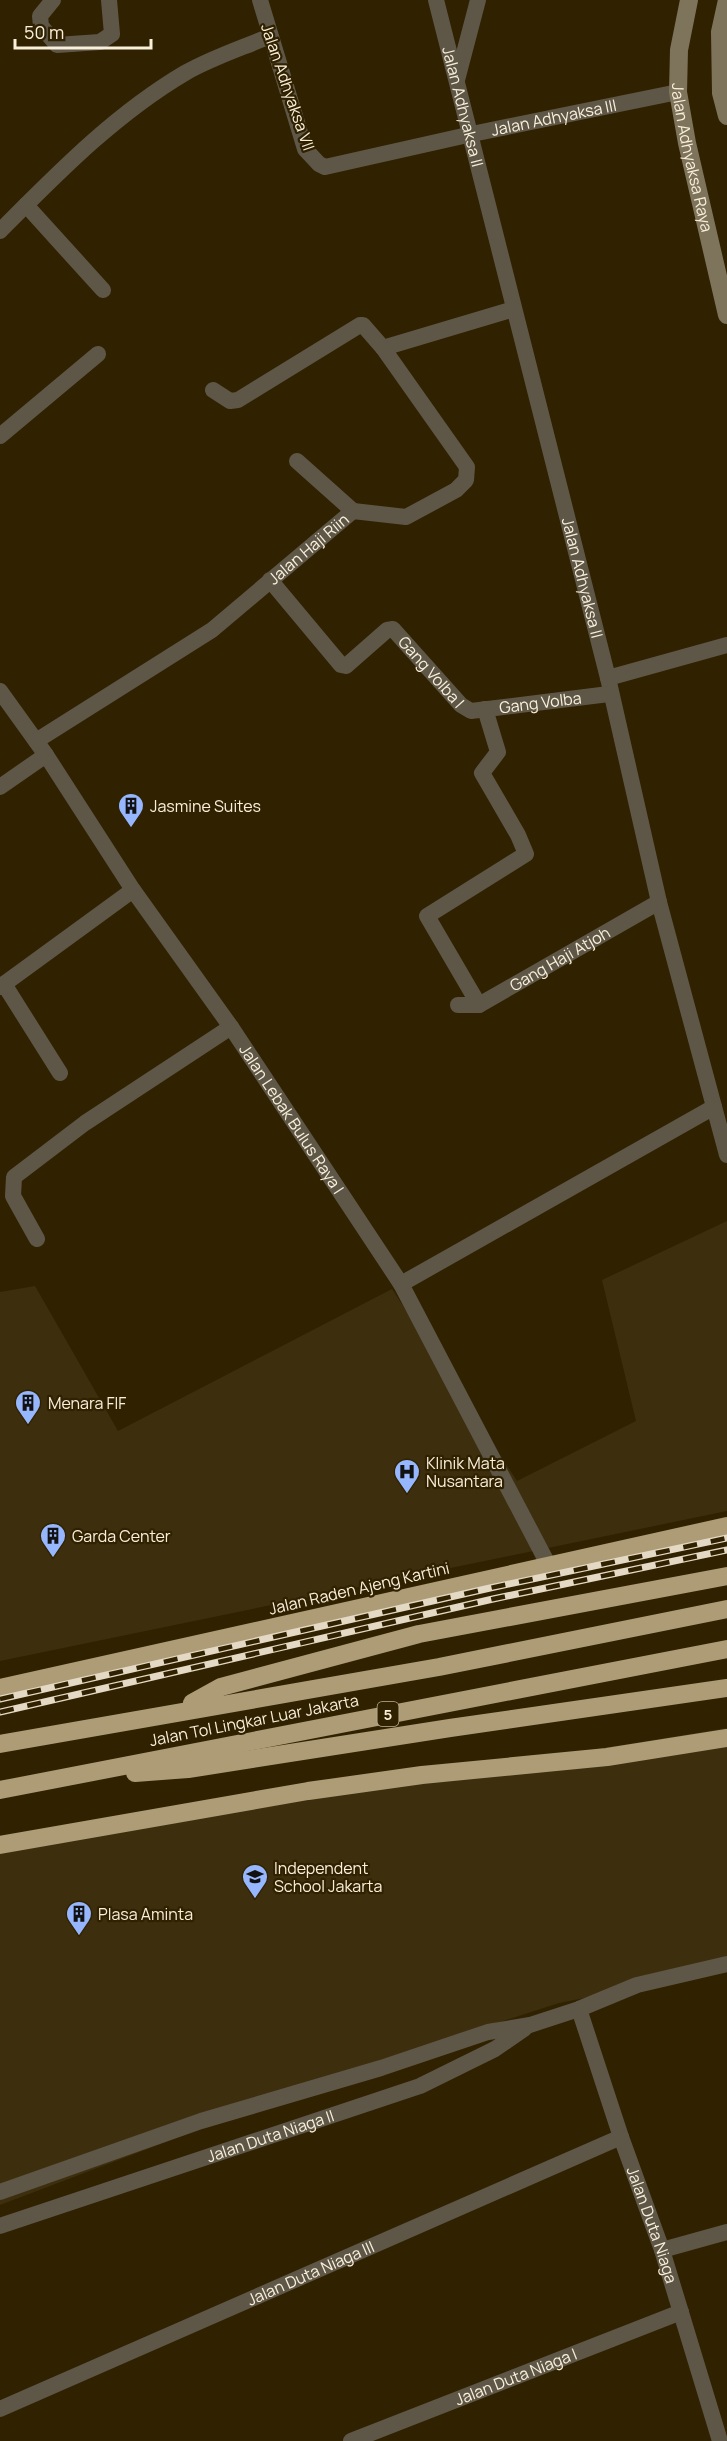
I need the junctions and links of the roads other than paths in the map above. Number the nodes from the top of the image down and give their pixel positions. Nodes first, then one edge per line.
1 (54, 0) edge
2 (109, 0) edge
3 (260, 0) edge
4 (436, 0) edge
5 (478, 0) edge
6 (689, 0) edge
7 (727, 0) edge
8 (270, 36) junction
9 (457, 80) junction
10 (678, 93) junction
11 (727, 116) edge
12 (472, 134) junction
13 (326, 167) joint
14 (26, 205) junction
15 (0, 231) edge
16 (103, 290) dead end
17 (513, 309) junction
18 (727, 315) edge
19 (382, 348) junction
20 (98, 354) dead end
21 (213, 390) dead end
22 (0, 436) edge
23 (297, 461) dead end
24 (353, 511) junction
25 (270, 580) junction
26 (727, 645) edge
27 (608, 686) junction
28 (0, 691) edge
29 (478, 710) junction
30 (36, 741) junction
31 (46, 755) junction
32 (0, 787) edge
33 (133, 890) junction
34 (658, 902) junction
35 (2, 986) edge
36 (458, 1005) dead end
37 (479, 1005) junction
38 (231, 1027) junction
39 (60, 1073) dead end
40 (714, 1107) junction
41 (727, 1155) edge
42 (37, 1239) dead end
43 (401, 1284) junction
44 (727, 1526) edge
45 (549, 1566) junction
46 (727, 1576) edge
47 (727, 1609) edge
48 (727, 1648) edge
49 (0, 1688) edge
50 (727, 1688) edge
51 (174, 1712) junction
52 (727, 1738) edge
53 (0, 1744) edge
54 (48, 1781) junction
55 (0, 1790) edge
56 (0, 1845) edge
57 (727, 1964) edge
58 (579, 2009) junction
59 (530, 2025) junction
60 (621, 2137) junction
61 (0, 2192) edge
62 (0, 2226) edge
63 (727, 2232) edge
64 (662, 2250) junction
65 (681, 2312) junction
66 (0, 2409) edge
67 (351, 2441) edge
68 (720, 2441) edge

1 - 2 street
3 - 8 street, Jalan Adhyaksa VII
4 - 9 street, Jalan Adhyaksa II
5 - 9 street
6 - 10 main road, Jalan Adhyaksa Raya
7 - 11 main road
8 - 13 street, Jalan Adhyaksa VII
8 - 14 street
9 - 12 street, Jalan Adhyaksa II
10 - 12 street, Jalan Adhyaksa III
10 - 18 main road, Jalan Adhyaksa Raya
12 - 13 street, Jalan Adhyaksa III
12 - 17 street, Jalan Adhyaksa II
14 - 15 street
14 - 16 street
17 - 19 street
17 - 27 street, Jalan Adhyaksa II
19 - 21 street
19 - 24 street, Jalan Haji Riin
20 - 22 street
23 - 24 street
24 - 25 street, Jalan Haji Riin
25 - 29 street, Gang Volba I
25 - 30 street, Jalan Haji Riin
26 - 27 street, Gang Volba
27 - 29 street, Gang Volba
27 - 34 street, Jalan Adhyaksa II
28 - 30 street, Jalan Lebak Bulus Raya I
29 - 37 street
30 - 31 street, Jalan Lebak Bulus Raya I
31 - 32 street
31 - 33 street, Jalan Lebak Bulus Raya I
33 - 35 street
33 - 38 street, Jalan Lebak Bulus Raya I
34 - 37 street, Gang Haji Atjoh
34 - 40 street, Jalan Adhyaksa II
35 - 39 street
36 - 37 street, Gang Haji Atjoh
38 - 42 street
38 - 43 street, Jalan Lebak Bulus Raya I
40 - 41 street, Jalan Adhyaksa II
40 - 43 street
43 - 45 street, Jalan Lebak Bulus Raya I
44 - 45 highway, Jalan Raden Ajeng Kartini
45 - 49 highway, Jalan Raden Ajeng Kartini
46 - 51 highway
47 - 51 highway, Jalan Tol Lingkar Luar Jakarta
48 - 54 highway, Jalan Tol Lingkar Luar Jakarta / 5
50 - 54 highway
51 - 53 highway, Jalan Tol Lingkar Luar Jakarta
52 - 56 highway
54 - 55 highway, Jalan Tol Lingkar Luar Jakarta / 5
57 - 58 street, Jalan Duta Niaga II
58 - 59 street, Jalan Duta Niaga II
58 - 60 street, Jalan Duta Niaga
59 - 61 street, Jalan Duta Niaga II
59 - 62 street, Jalan Duta Niaga II
60 - 64 street, Jalan Duta Niaga
60 - 66 street, Jalan Duta Niaga III
63 - 64 street
64 - 65 street, Jalan Duta Niaga
65 - 67 street, Jalan Duta Niaga I
65 - 68 street, Jalan Duta Niaga

